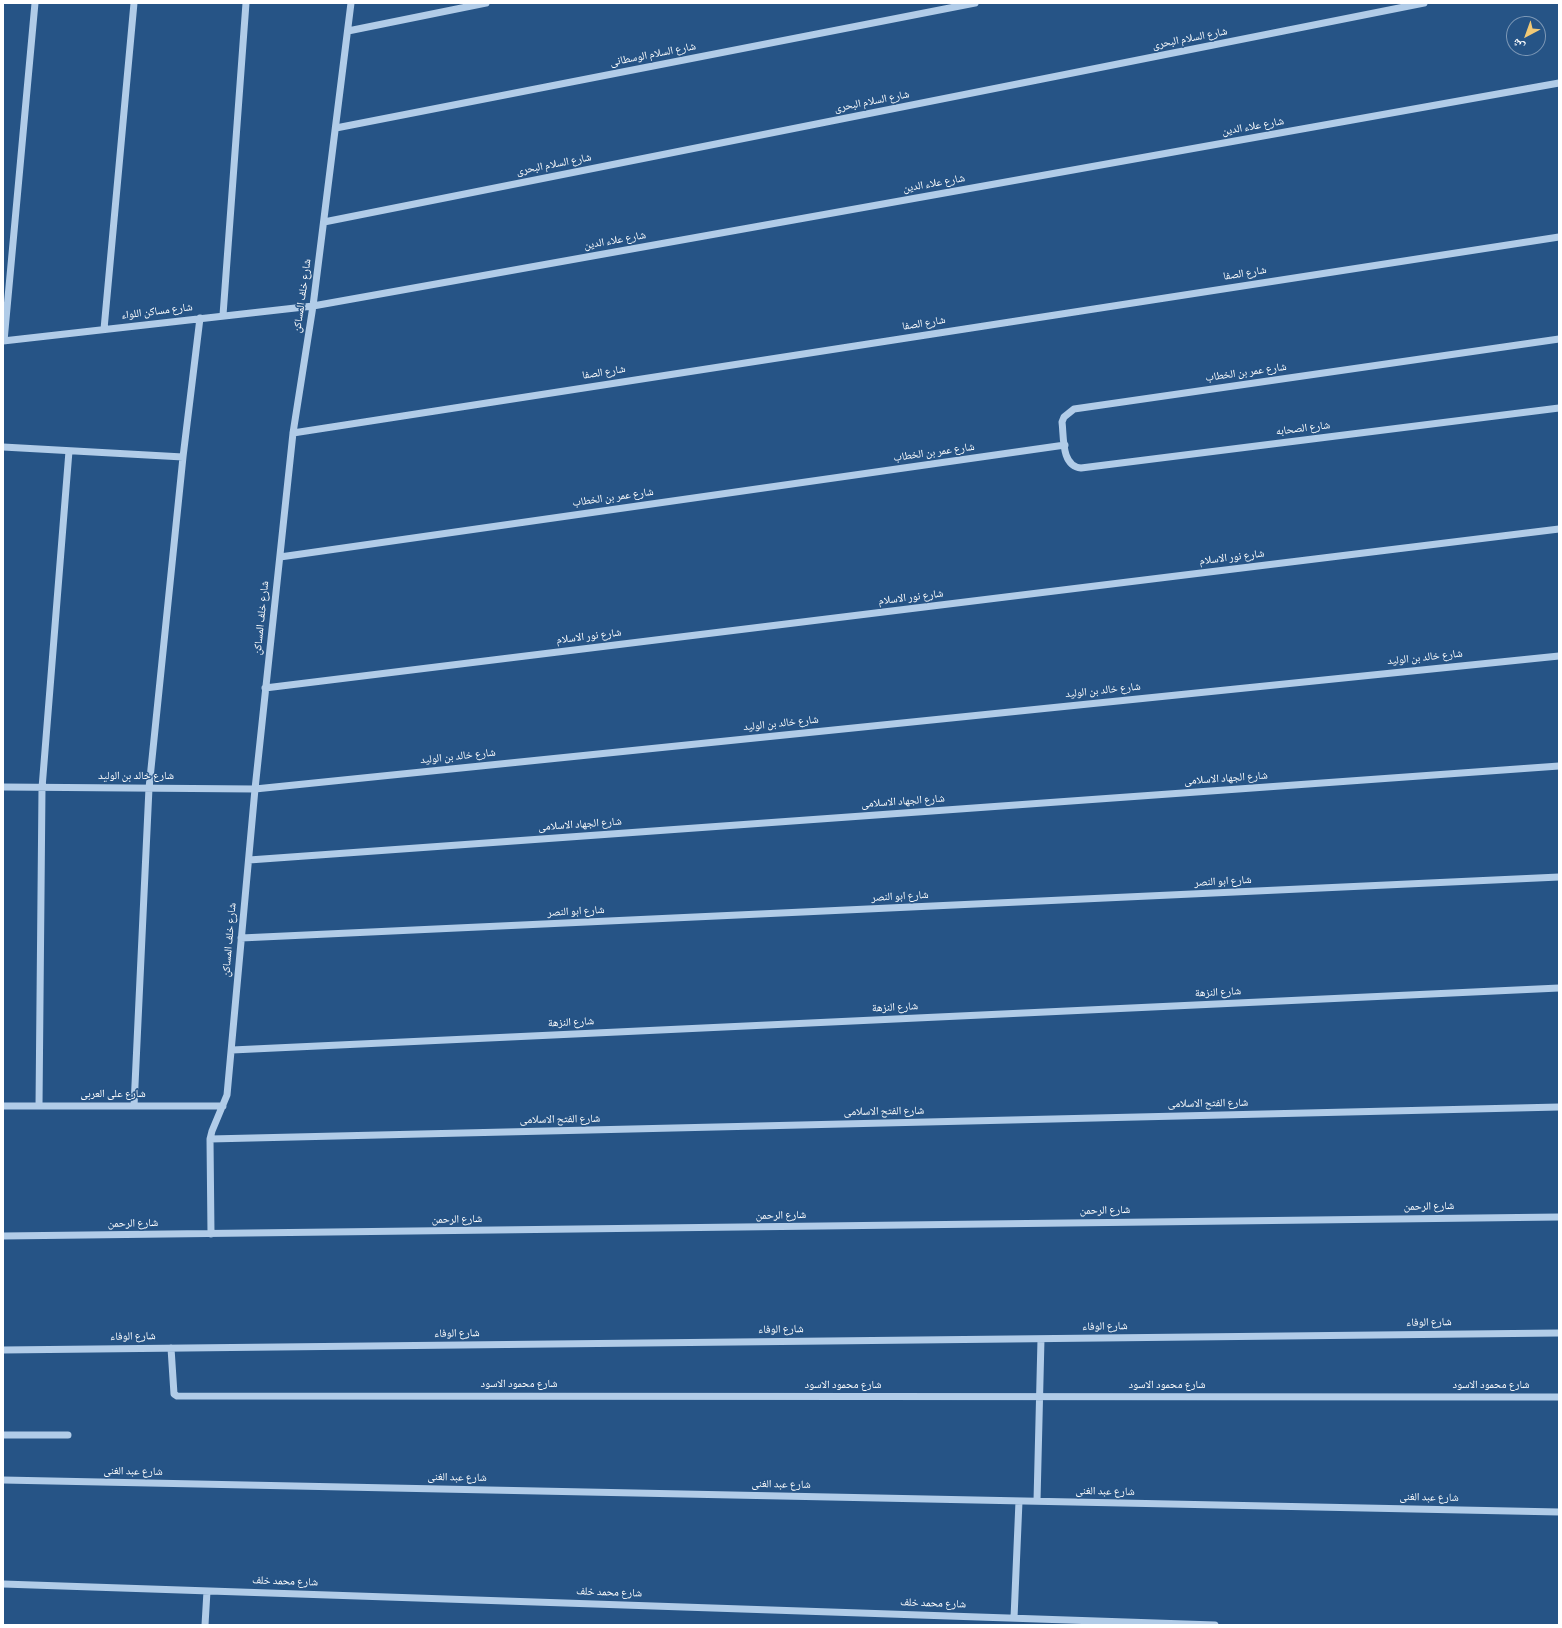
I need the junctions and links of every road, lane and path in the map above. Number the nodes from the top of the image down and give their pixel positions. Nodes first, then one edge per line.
1 (35, 3) edge
2 (134, 3) edge
3 (246, 3) edge
4 (351, 3) edge
5 (486, 3) edge
6 (975, 3) edge
7 (1424, 3) edge
8 (348, 31) junction
9 (1559, 83) edge
10 (336, 128) junction
11 (324, 222) junction
12 (1559, 237) edge
13 (313, 306) junction
14 (224, 315) junction
15 (200, 318) junction
16 (104, 329) junction
17 (1559, 339) edge
18 (4, 341) edge
19 (1559, 408) edge
20 (293, 432) junction
21 (1065, 445) junction
22 (3, 447) edge
23 (69, 451) junction
24 (183, 457) junction
25 (1559, 529) edge
26 (280, 557) junction
27 (1559, 656) edge
28 (265, 688) junction
29 (1559, 766) edge
30 (3, 787) edge
31 (42, 788) junction
32 (149, 788) junction
33 (255, 789) junction
34 (248, 860) junction
35 (1559, 877) edge
36 (241, 938) junction
37 (1559, 988) edge
38 (232, 1050) junction
39 (3, 1106) edge
40 (39, 1106) junction
41 (134, 1106) junction
42 (223, 1106) junction
43 (1559, 1107) edge
44 (210, 1139) junction
45 (1559, 1217) edge
46 (211, 1234) junction
47 (3, 1236) edge
48 (1559, 1333) edge
49 (1041, 1339) junction
50 (171, 1348) junction
51 (3, 1350) edge
52 (1040, 1397) junction
53 (1559, 1397) edge
54 (3, 1435) edge
55 (68, 1436) dead end
56 (3, 1480) edge
57 (1020, 1501) junction
58 (1037, 1501) junction
59 (1559, 1512) edge
60 (3, 1584) edge
61 (207, 1590) junction
62 (1014, 1618) junction
63 (205, 1625) edge
64 (1215, 1625) edge

1 - 18 street
2 - 16 street
3 - 14 street
4 - 8 street, شارع خلف المساكن
5 - 8 street
6 - 10 street, شارع السلام الوسطانى
7 - 11 street, شارع السلام البحرى
8 - 10 street, شارع خلف المساكن
9 - 13 street, شارع علاء الدين
10 - 11 street, شارع خلف المساكن
11 - 13 street, شارع خلف المساكن
12 - 20 street, شارع الصفا
13 - 14 street, شارع مساكن اللواء
13 - 20 street, شارع خلف المساكن
14 - 15 street, شارع مساكن اللواء
15 - 16 street, شارع مساكن اللواء
15 - 24 street
16 - 18 street, شارع مساكن اللواء
17 - 21 street, شارع عمر بن الخطاب
19 - 21 street, شارع الصحابه
20 - 26 street, شارع خلف المساكن
21 - 26 street, شارع عمر بن الخطاب
22 - 23 street
23 - 24 street
23 - 31 street
24 - 32 street
25 - 28 street, شارع نور الاسلام
26 - 28 street, شارع خلف المساكن
27 - 33 street, شارع خالد بن الوليد
28 - 33 street, شارع خلف المساكن
29 - 34 street, شارع الجهاد الاسلامى
30 - 31 street, شارع خالد بن الوليد
31 - 32 street, شارع خالد بن الوليد
31 - 40 street
32 - 33 street, شارع خالد بن الوليد
32 - 41 street
33 - 34 street, شارع خلف المساكن
34 - 36 street, شارع خلف المساكن
35 - 36 street, شارع ابو النصر
36 - 38 street, شارع خلف المساكن
37 - 38 street, شارع النزهة
38 - 42 street, شارع خلف المساكن
39 - 40 street, شارع على العربى
40 - 41 street, شارع على العربى
41 - 42 street, شارع على العربى
42 - 44 street, شارع خلف المساكن
43 - 44 street, شارع الفتح الاسلامى
44 - 46 street, شارع خلف المساكن
45 - 46 street, شارع الرحمن
46 - 47 street, شارع الرحمن
48 - 49 street, شارع الوفاء
49 - 50 street, شارع الوفاء
49 - 52 street
50 - 51 street, شارع الوفاء
50 - 52 street, شارع محمود الاسود
52 - 53 street, شارع محمود الاسود
52 - 58 street
54 - 55 street
56 - 57 street, شارع عبد الغنى
57 - 58 street, شارع عبد الغنى
57 - 62 street
58 - 59 street, شارع عبد الغنى
60 - 61 street, شارع محمد خلف
61 - 62 street, شارع محمد خلف
61 - 63 street
62 - 64 street, شارع محمد خلف

